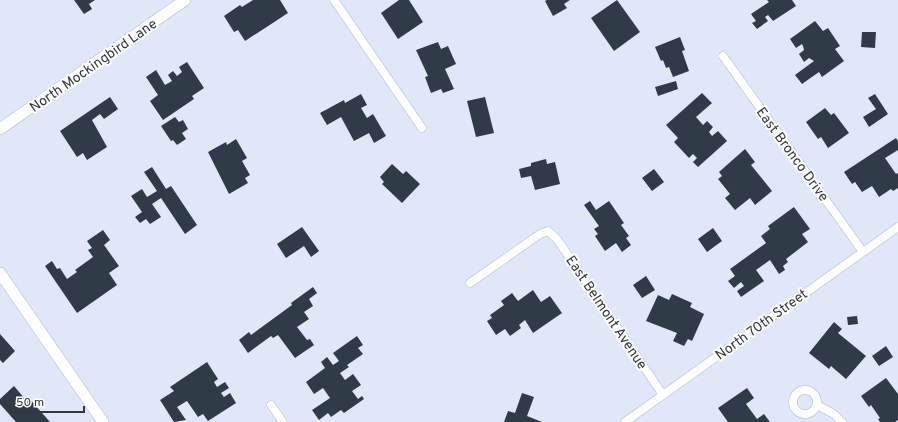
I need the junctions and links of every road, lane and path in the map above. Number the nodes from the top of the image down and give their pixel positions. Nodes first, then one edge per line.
1 (185, 0) edge
2 (334, 0) edge
3 (723, 56) dead end
4 (422, 128) dead end
5 (0, 129) edge
6 (898, 227) edge
7 (863, 252) junction
8 (0, 273) edge
9 (470, 283) dead end
10 (663, 395) junction
11 (271, 405) dead end
12 (817, 405) dead end
13 (103, 422) edge
14 (283, 422) edge
15 (625, 422) edge
16 (842, 422) edge

1 - 5 street, North Mockingbird Lane
2 - 4 street
3 - 7 street, East Bronco Drive
6 - 7 street, North 70th Street
7 - 10 street, North 70th Street
8 - 13 street
9 - 10 street, East Belmont Avenue
10 - 15 street, North 70th Street
11 - 14 street
12 - 16 street

